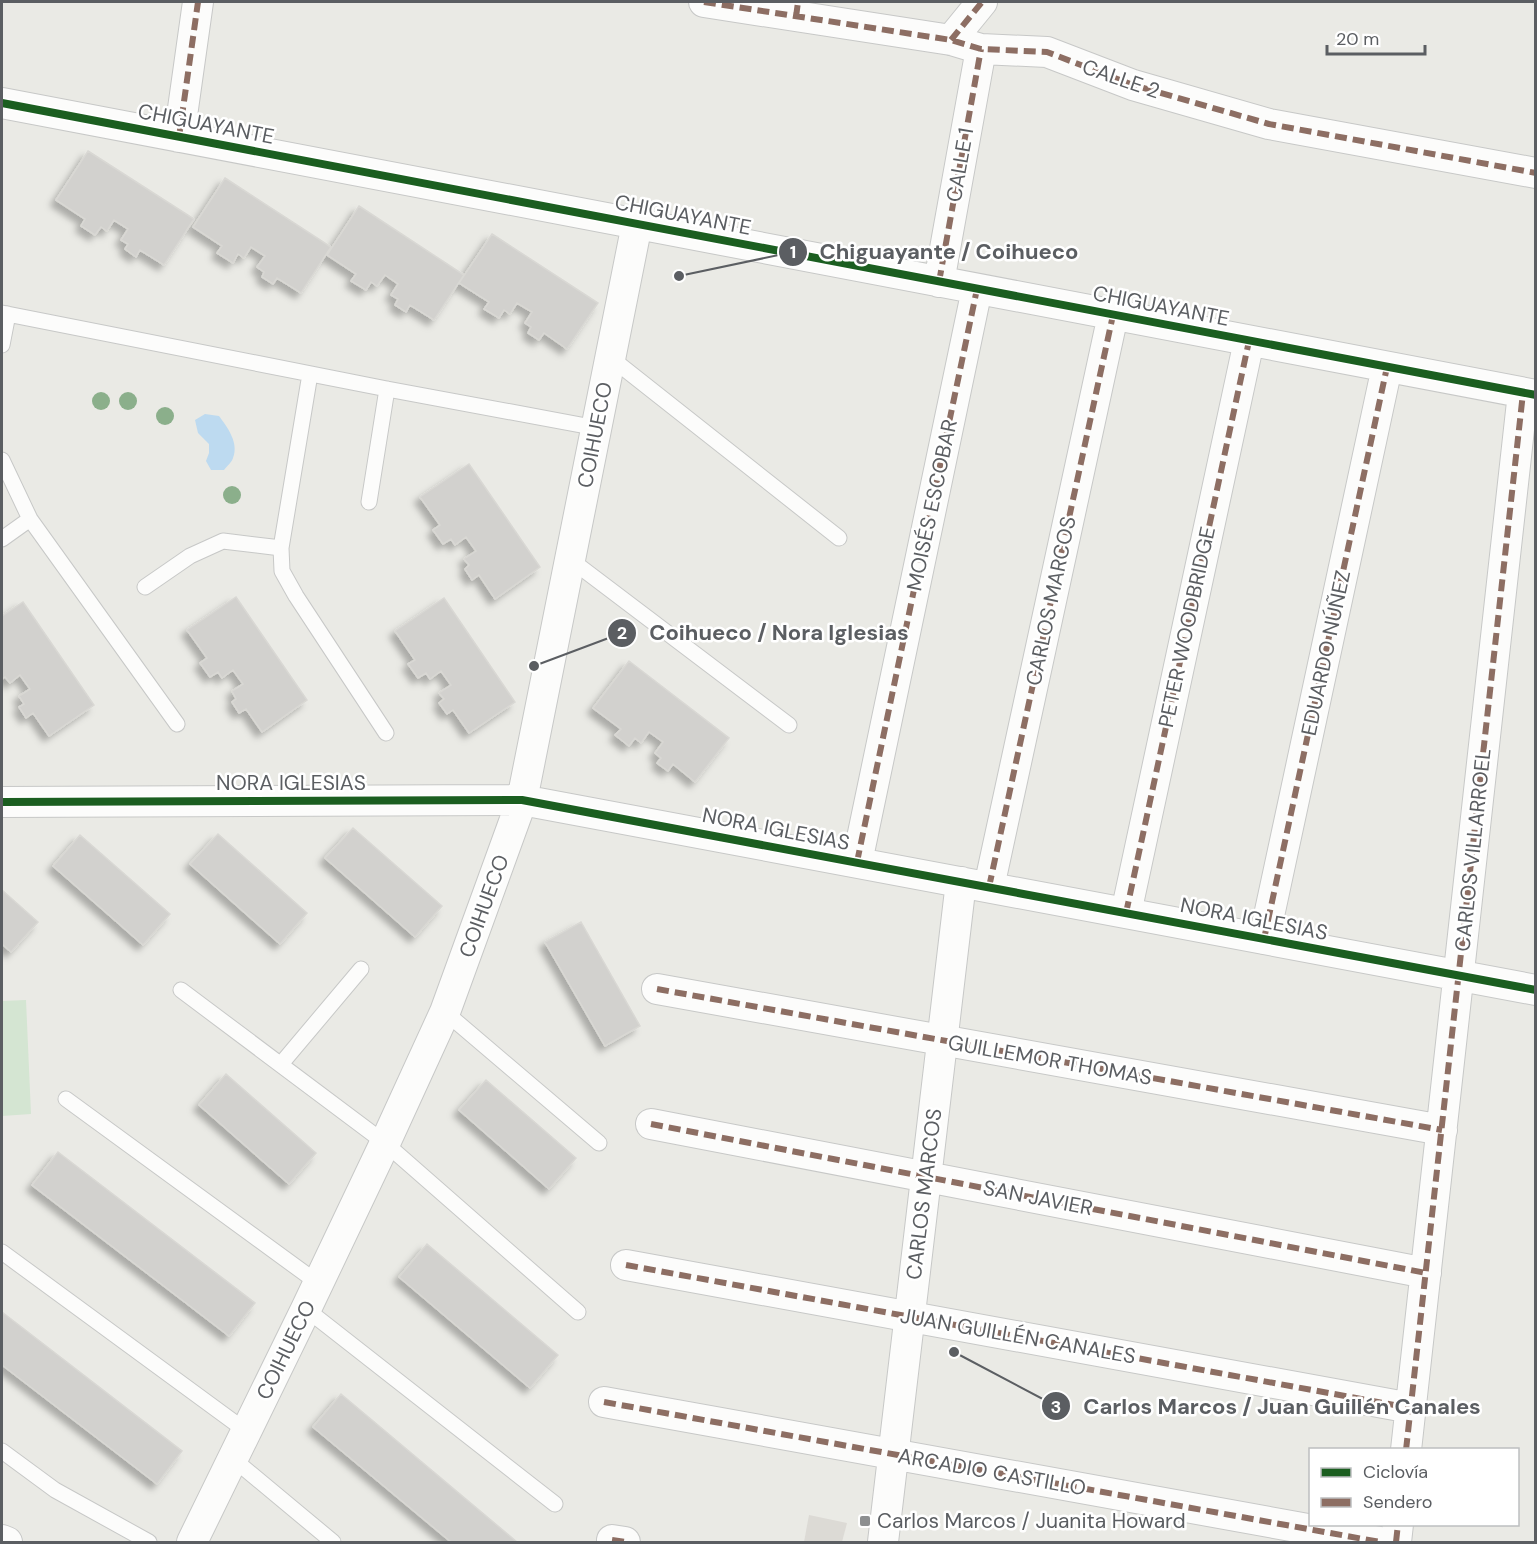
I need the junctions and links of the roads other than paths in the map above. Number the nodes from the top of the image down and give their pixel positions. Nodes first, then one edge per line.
1 (198, 2) edge
2 (704, 2) edge
3 (982, 2) edge
4 (797, 9) edge
5 (951, 40) junction
6 (981, 49) junction
7 (2, 103) edge
8 (179, 137) junction
9 (1536, 174) edge
10 (637, 224) junction
11 (939, 282) junction
12 (977, 289) junction
13 (5, 314) edge
14 (1113, 315) junction
15 (1249, 340) junction
16 (2, 345) edge
17 (611, 358) junction
18 (1387, 367) junction
19 (310, 374) junction
20 (387, 389) junction
21 (1529, 394) edge
22 (597, 428) junction
23 (2, 460) edge
24 (369, 502) dead end
25 (30, 519) junction
26 (839, 538) dead end
27 (2, 539) edge
28 (281, 548) junction
29 (570, 560) junction
30 (146, 587) dead end
31 (177, 724) dead end
32 (789, 725) dead end
33 (386, 733) dead end
34 (522, 800) junction
35 (2, 802) edge
36 (857, 862) junction
37 (975, 885) junction
38 (1126, 913) junction
39 (1264, 939) junction
40 (361, 969) dead end
41 (1459, 975) junction
42 (657, 989) dead end
43 (181, 990) dead end
44 (1536, 990) edge
45 (445, 1012) junction
46 (942, 1041) junction
47 (281, 1064) junction
48 (66, 1099) dead end
49 (651, 1124) dead end
50 (1442, 1130) junction
51 (385, 1143) junction
52 (599, 1143) dead end
53 (926, 1176) junction
54 (2, 1252) edge
55 (626, 1265) dead end
56 (1426, 1273) junction
57 (312, 1296) junction
58 (578, 1312) dead end
59 (909, 1317) junction
60 (604, 1402) dead end
61 (1411, 1408) junction
62 (246, 1431) junction
63 (1406, 1448) edge
64 (2, 1451) edge
65 (893, 1454) junction
66 (232, 1458) junction
67 (555, 1504) dead end
68 (1398, 1526) edge
69 (2, 1540) edge
70 (7, 1542) edge
71 (149, 1542) edge
72 (192, 1542) edge
73 (333, 1542) edge
74 (882, 1542) edge
75 (1380, 1542) edge
76 (1396, 1542) edge

1 - 8 street
2 - 4 street, CALLE 2
3 - 5 street
4 - 5 street, CALLE 2
5 - 6 street, CALLE 2
6 - 9 street, CALLE 2
6 - 11 street, CALLE 1
7 - 8 street, CHIGUAYANTE
8 - 10 street, CHIGUAYANTE
10 - 11 street, CHIGUAYANTE
10 - 17 street, COIHUECO
11 - 12 street, CHIGUAYANTE
12 - 14 street, CHIGUAYANTE
12 - 36 street, MOISÉS ESCOBAR
13 - 16 lane
13 - 19 lane
14 - 15 street, CHIGUAYANTE
14 - 37 street, CARLOS MARCOS
15 - 18 street, CHIGUAYANTE
15 - 38 street, PETER WOODBRIDGE
17 - 22 street, COIHUECO
17 - 26 lane
18 - 21 street, CHIGUAYANTE
18 - 39 street, EDUARDO NÚÑEZ
19 - 20 lane
19 - 28 lane
20 - 22 lane
20 - 24 lane
21 - 41 street, CARLOS VILLARROEL
22 - 29 street, COIHUECO
23 - 25 lane
25 - 27 lane
25 - 31 lane
28 - 30 lane
28 - 33 lane
29 - 32 lane
29 - 34 street, COIHUECO
34 - 35 street, NORA IGLESIAS
34 - 36 street, NORA IGLESIAS
34 - 45 street, COIHUECO
36 - 37 street, NORA IGLESIAS
37 - 38 street, NORA IGLESIAS
37 - 46 street, CARLOS MARCOS
38 - 39 street, NORA IGLESIAS
39 - 41 street, NORA IGLESIAS
40 - 47 lane
41 - 44 street, NORA IGLESIAS
41 - 50 street, CARLOS VILLARROEL
42 - 46 street, GUILLEMOR THOMAS
43 - 47 lane
45 - 51 street, COIHUECO
45 - 52 lane
46 - 50 street, GUILLEMOR THOMAS
46 - 53 street, CARLOS MARCOS
47 - 51 lane
48 - 57 lane
49 - 53 street, SAN JAVIER
50 - 56 street, CARLOS VILLARROEL
51 - 57 street, COIHUECO
51 - 58 lane
53 - 56 street, SAN JAVIER
53 - 59 street, CARLOS MARCOS
54 - 62 lane
55 - 59 street, JUAN GUILLÉN CANALES
56 - 61 street, CARLOS VILLARROEL
57 - 62 street, COIHUECO
57 - 67 lane
59 - 61 street, JUAN GUILLÉN CANALES
59 - 65 street, CARLOS MARCOS
60 - 65 street, ARCADIO CASTILLO
61 - 63 street, CARLOS VILLARROEL
62 - 66 street, COIHUECO
64 - 71 lane
65 - 74 street, CARLOS MARCOS
65 - 75 street, ARCADIO CASTILLO
66 - 72 street, COIHUECO
66 - 73 lane
68 - 76 street
69 - 70 street

